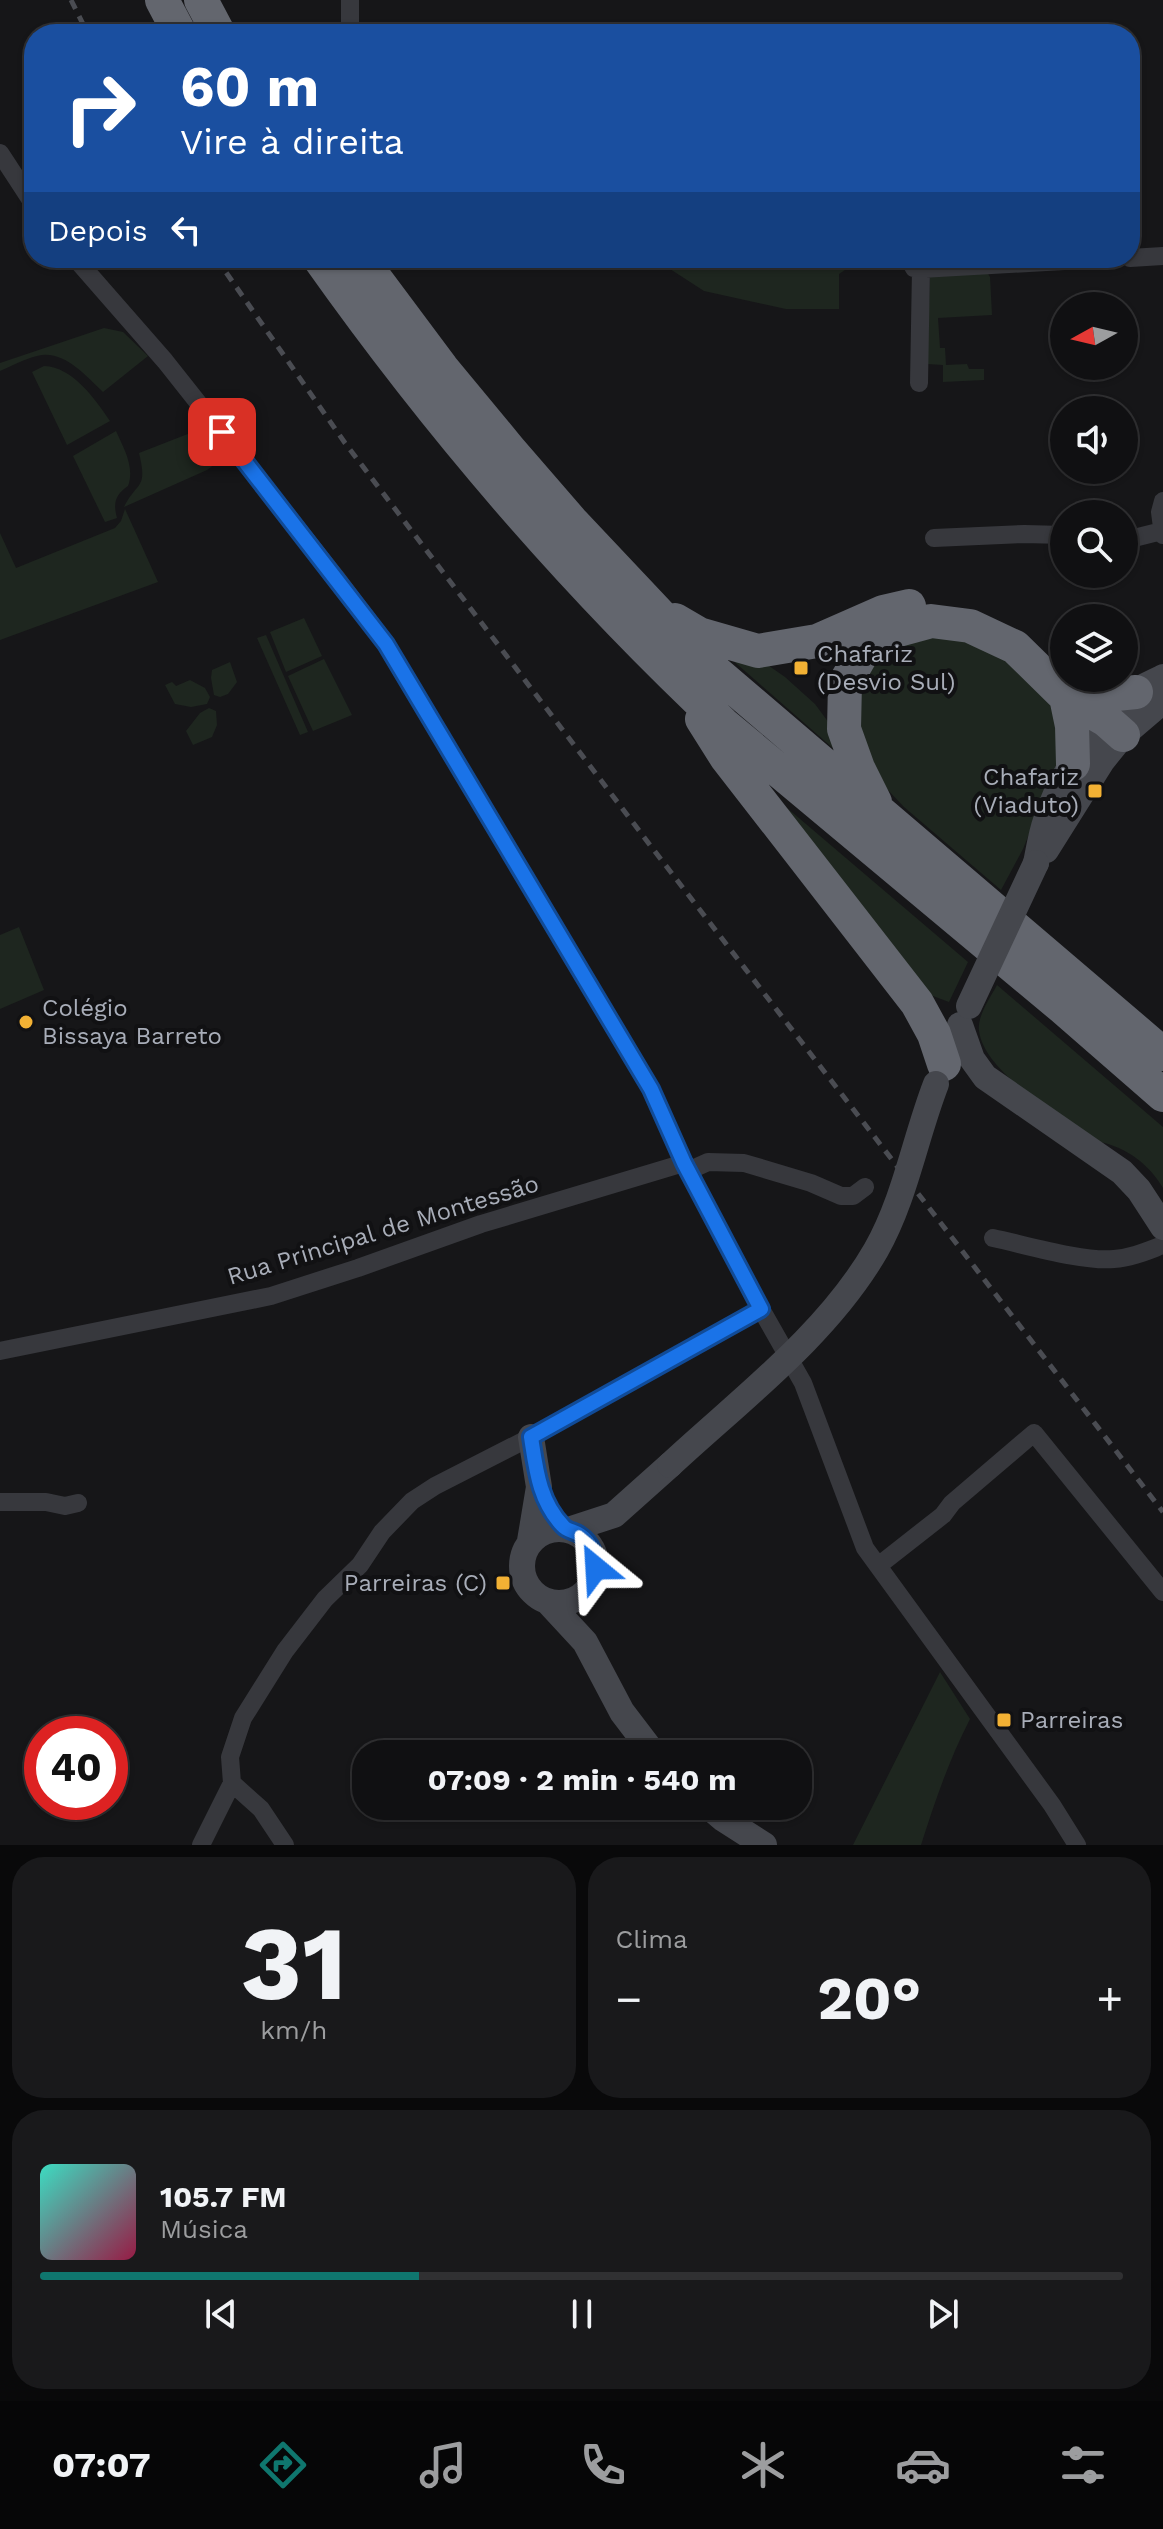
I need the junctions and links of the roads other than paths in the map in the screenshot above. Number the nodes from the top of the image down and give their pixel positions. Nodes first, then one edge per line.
1 (162, 0) edge
2 (201, 0) edge
3 (350, 0) edge
4 (175, 24) edge
5 (214, 24) edge
6 (350, 24) edge
7 (0, 153) edge
8 (24, 190) edge
9 (1163, 256) edge
10 (1140, 257) edge
11 (84, 268) edge
12 (326, 268) edge
13 (367, 268) edge
14 (914, 268) edge
15 (919, 383) dead end
16 (1163, 501) edge
17 (1162, 533) edge
18 (1050, 535) edge
19 (1138, 537) edge
20 (934, 538) dead end
21 (649, 605) junction
22 (1050, 659) edge
23 (1050, 669) edge
24 (681, 685) junction
25 (1154, 690) edge
26 (1073, 692) edge
27 (1081, 692) edge
28 (1108, 692) edge
29 (1135, 692) edge
30 (1114, 727) junction
31 (1073, 764) junction
32 (883, 816) junction
33 (1036, 863) junction
34 (1163, 1054) edge
35 (959, 1071) junction
36 (1163, 1095) edge
37 (686, 1167) junction
38 (865, 1187) dead end
39 (1163, 1227) edge
40 (993, 1238) dead end
41 (1163, 1245) edge
42 (761, 1309) junction
43 (0, 1351) edge
44 (531, 1437) junction
45 (539, 1487) junction
46 (0, 1502) edge
47 (78, 1503) dead end
48 (614, 1515) junction
49 (566, 1529) junction
50 (530, 1541) junction
51 (878, 1566) junction
52 (593, 1578) junction
53 (1163, 1592) edge
54 (548, 1602) junction
55 (585, 1642) junction
56 (643, 1740) edge
57 (232, 1783) junction
58 (725, 1820) edge
59 (1064, 1836) edge
60 (201, 1845) edge
61 (285, 1845) edge
62 (764, 1845) edge
63 (1077, 1845) edge

1 - 4 highway
2 - 5 highway
3 - 6 street
7 - 8 street
9 - 10 street
11 - 37 street
12 - 24 highway
13 - 21 highway
14 - 15 street
16 - 17 street
17 - 19 street
18 - 20 street
21 - 22 highway
21 - 32 highway
23 - 32 highway
24 - 35 highway
24 - 36 highway
25 - 30 street
26 - 31 highway
27 - 30 highway
28 - 29 highway
30 - 31 street
30 - 33 street
31 - 33 street
32 - 34 highway
33 - 35 street, bridge
35 - 39 street
35 - 48 street, bridge
37 - 38 street, Rua Principal de Montessão
37 - 42 street
37 - 43 street, Rua Principal de Montessão
40 - 41 street
42 - 44 street
42 - 51 street
44 - 45 street
44 - 57 street
45 - 49 street
45 - 50 street
46 - 47 street
48 - 49 street
48 - 52 street
49 - 50 street
49 - 52 street
50 - 54 street
51 - 53 street
51 - 59 street
52 - 54 street
52 - 55 street
54 - 55 street
55 - 56 street
57 - 60 street
57 - 61 street
58 - 62 street
59 - 63 street

